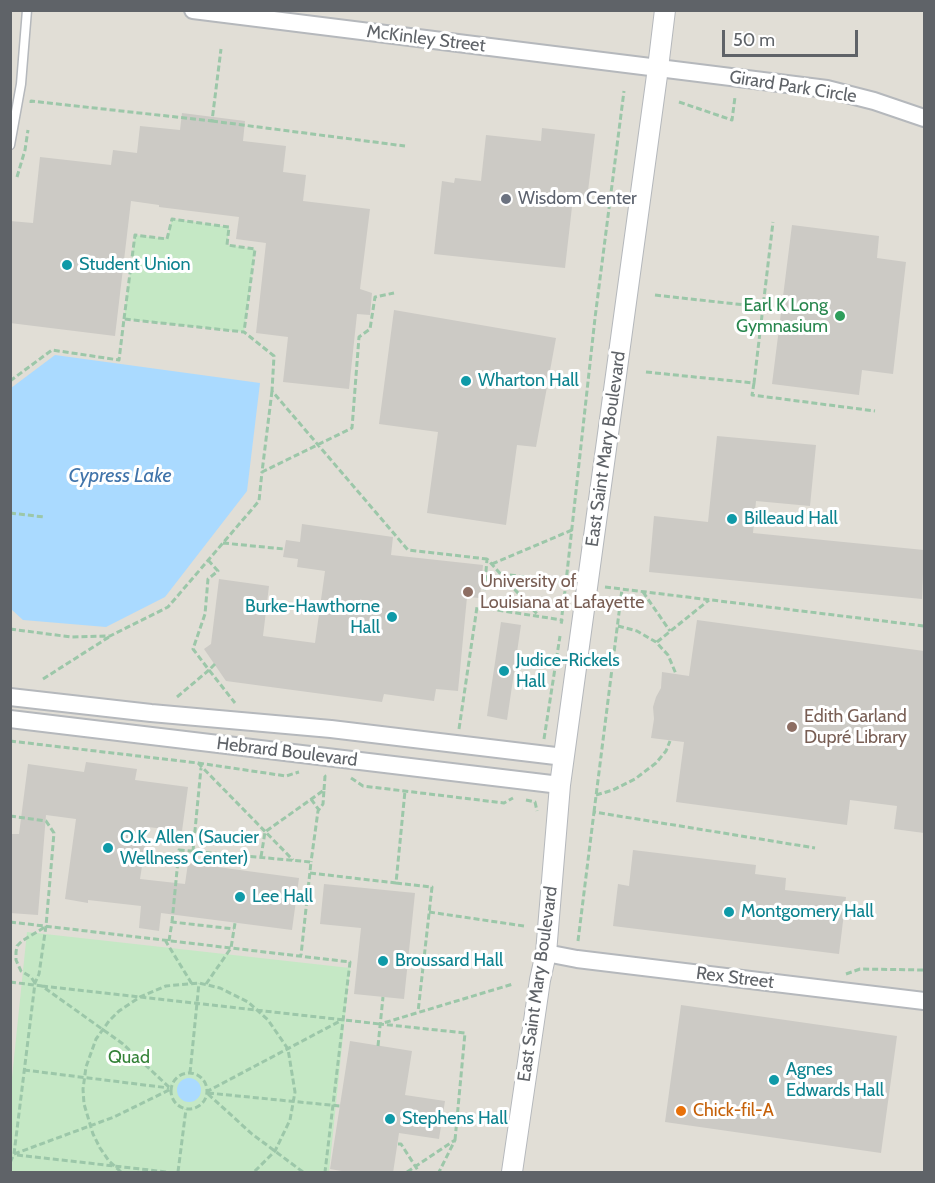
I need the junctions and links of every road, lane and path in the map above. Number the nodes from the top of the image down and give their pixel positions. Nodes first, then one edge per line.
1 (27, 10) edge
2 (193, 10) edge
3 (664, 10) edge
4 (221, 49) dead end
5 (658, 68) junction
6 (624, 91) dead end
7 (735, 97) dead end
8 (679, 102) dead end
9 (30, 111) dead end
10 (920, 112) edge
11 (29, 121) dead end
12 (212, 121) junction
13 (10, 145) edge
14 (405, 146) dead end
15 (16, 177) dead end
16 (773, 222) dead end
17 (394, 293) dead end
18 (655, 295) dead end
19 (763, 307) junction
20 (124, 319) junction
21 (244, 332) junction
22 (646, 372) dead end
23 (10, 381) edge
24 (754, 383) junction
25 (272, 391) junction
26 (875, 411) dead end
27 (319, 445) junction
28 (262, 472) junction
29 (10, 513) edge
30 (44, 517) dead end
31 (572, 530) junction
32 (223, 543) junction
33 (284, 549) dead end
34 (487, 559) junction
35 (208, 560) junction
36 (492, 564) junction
37 (501, 574) junction
38 (566, 582) junction
39 (588, 585) junction
40 (622, 589) junction
41 (643, 592) junction
42 (709, 600) junction
43 (483, 608) junction
44 (539, 616) junction
45 (562, 620) junction
46 (618, 626) junction
47 (924, 626) edge
48 (10, 629) edge
49 (670, 631) junction
50 (110, 636) junction
51 (656, 642) junction
52 (215, 664) dead end
53 (209, 670) junction
54 (676, 674) dead end
55 (43, 679) dead end
56 (10, 697) edge
57 (177, 697) dead end
58 (236, 704) dead end
59 (151, 713) junction
60 (10, 719) edge
61 (459, 731) dead end
62 (146, 736) junction
63 (10, 741) edge
64 (432, 741) junction
65 (544, 741) dead end
66 (670, 741) dead end
67 (564, 757) junction
68 (198, 763) junction
69 (201, 768) junction
70 (427, 769) junction
71 (308, 773) dead end
72 (317, 774) dead end
73 (326, 776) junction
74 (334, 777) dead end
75 (343, 777) dead end
76 (560, 785) junction
77 (324, 790) junction
78 (405, 791) junction
79 (596, 795) junction
80 (311, 799) junction
81 (319, 810) junction
82 (537, 812) dead end
83 (594, 812) junction
84 (10, 816) edge
85 (265, 832) junction
86 (815, 848) dead end
87 (192, 851) junction
88 (261, 857) junction
89 (293, 860) junction
90 (311, 862) junction
91 (310, 873) junction
92 (396, 883) junction
93 (429, 912) junction
94 (10, 922) edge
95 (172, 922) junction
96 (235, 923) dead end
97 (46, 926) junction
98 (524, 926) dead end
99 (234, 929) junction
100 (167, 940) junction
101 (578, 941) dead end
102 (231, 948) junction
103 (546, 952) junction
104 (300, 956) junction
105 (10, 960) edge
106 (16, 960) junction
107 (924, 970) edge
108 (843, 975) dead end
109 (10, 982) edge
110 (35, 983) junction
111 (199, 983) junction
112 (192, 984) junction
113 (206, 984) junction
114 (513, 984) dead end
115 (42, 986) junction
116 (140, 997) junction
117 (383, 997) dead end
118 (924, 1001) edge
119 (197, 1004) junction
120 (259, 1010) junction
121 (418, 1012) junction
122 (343, 1019) junction
123 (380, 1024) junction
124 (102, 1029) junction
125 (378, 1046) dead end
126 (288, 1049) junction
127 (24, 1070) junction
128 (190, 1073) junction
129 (84, 1077) junction
130 (171, 1089) junction
131 (206, 1092) junction
132 (295, 1101) junction
133 (333, 1106) junction
134 (340, 1106) dead end
135 (186, 1108) junction
136 (90, 1126) junction
137 (455, 1140) junction
138 (398, 1144) dead end
139 (275, 1151) junction
140 (14, 1154) junction
141 (10, 1163) edge
142 (115, 1167) junction
143 (416, 1167) junction
144 (122, 1173) edge
145 (167, 1173) edge
146 (178, 1173) edge
147 (255, 1173) edge
148 (303, 1173) edge
149 (325, 1173) edge
150 (407, 1173) edge
151 (419, 1173) edge
152 (440, 1173) edge
153 (512, 1173) edge

1 - 13 lane
2 - 5 street, McKinley Street
3 - 5 street, East Saint Mary Boulevard
4 - 12 path
5 - 10 street, Girard Park Circle
5 - 39 street, East Saint Mary Boulevard
6 - 31 path
7 - 8 path
9 - 12 path
11 - 15 path
12 - 14 path
16 - 19 path
17 - 27 path
18 - 19 path
19 - 24 path
20 - 21 path
20 - 21 path
20 - 23 path
21 - 25 path
22 - 24 path
24 - 26 path
25 - 27 path
25 - 28 path
27 - 28 path
27 - 34 path
28 - 32 path
29 - 30 path
31 - 36 path
31 - 38 path
32 - 33 path
32 - 35 path
34 - 36 path
34 - 43 path
35 - 50 path
35 - 53 path
36 - 37 path
37 - 38 path
37 - 44 path
38 - 45 path
39 - 40 path
39 - 67 street, East Saint Mary Boulevard
40 - 41 path
40 - 46 path
41 - 42 path
41 - 49 path
42 - 47 path
42 - 49 path
43 - 44 path
43 - 61 path
44 - 45 path
45 - 65 path
46 - 51 path
46 - 79 path
48 - 50 path
49 - 51 path
50 - 55 path
51 - 54 path
52 - 53 path
53 - 57 path
53 - 58 path
56 - 59 street, Hebrard Boulevard
59 - 62 street
59 - 64 street, Hebrard Boulevard
60 - 62 street, Hebrard Boulevard
62 - 70 street, Hebrard Boulevard
63 - 68 path
64 - 67 street, Hebrard Boulevard
64 - 70 street
66 - 79 path
67 - 76 street, East Saint Mary Boulevard
68 - 69 path
68 - 71 path
69 - 85 path
69 - 87 path
70 - 76 street, Hebrard Boulevard
72 - 73 path
73 - 74 path
73 - 77 path
75 - 78 path
76 - 103 street, East Saint Mary Boulevard
77 - 80 path
77 - 81 path
78 - 82 path
78 - 92 path
79 - 83 path
80 - 81 path
80 - 85 path
81 - 90 path
83 - 86 path
83 - 101 path
84 - 97 path
85 - 88 path
85 - 89 path
87 - 88 path
87 - 95 path
88 - 89 path
89 - 90 path
90 - 91 path
91 - 92 path
91 - 104 path
92 - 93 path
93 - 98 path
93 - 121 path
94 - 97 path
95 - 99 path
95 - 100 path
96 - 99 path
97 - 100 path
97 - 106 path
97 - 110 path
99 - 102 path
100 - 102 path
100 - 112 path
102 - 104 path
102 - 113 path
103 - 118 street, Rex Street
103 - 153 street, East Saint Mary Boulevard
104 - 122 path
105 - 106 path
106 - 110 path
107 - 108 path
109 - 110 path
110 - 115 path
110 - 127 path
111 - 112 path
111 - 113 path
111 - 119 path
112 - 116 path
113 - 120 path
114 - 121 path
115 - 116 path
115 - 124 path
116 - 119 path
116 - 124 path
117 - 123 path
119 - 120 path
119 - 128 path
120 - 122 path
120 - 126 path
121 - 123 path
122 - 123 path
122 - 126 path
122 - 133 path
123 - 125 path
123 - 137 path
124 - 129 path
124 - 130 path
126 - 131 path
126 - 132 path
127 - 129 path
127 - 140 path
128 - 130 path
128 - 131 path
129 - 130 path
129 - 136 path
130 - 135 path
130 - 136 path
131 - 132 path
131 - 135 path
131 - 139 path
132 - 133 path
132 - 139 path
133 - 134 path
133 - 149 path
135 - 146 path
136 - 140 path
136 - 142 path
137 - 143 path
137 - 152 path
138 - 143 path
139 - 147 path
139 - 148 path
140 - 141 path
140 - 142 path
142 - 144 path
142 - 145 path
143 - 150 path
143 - 151 path

